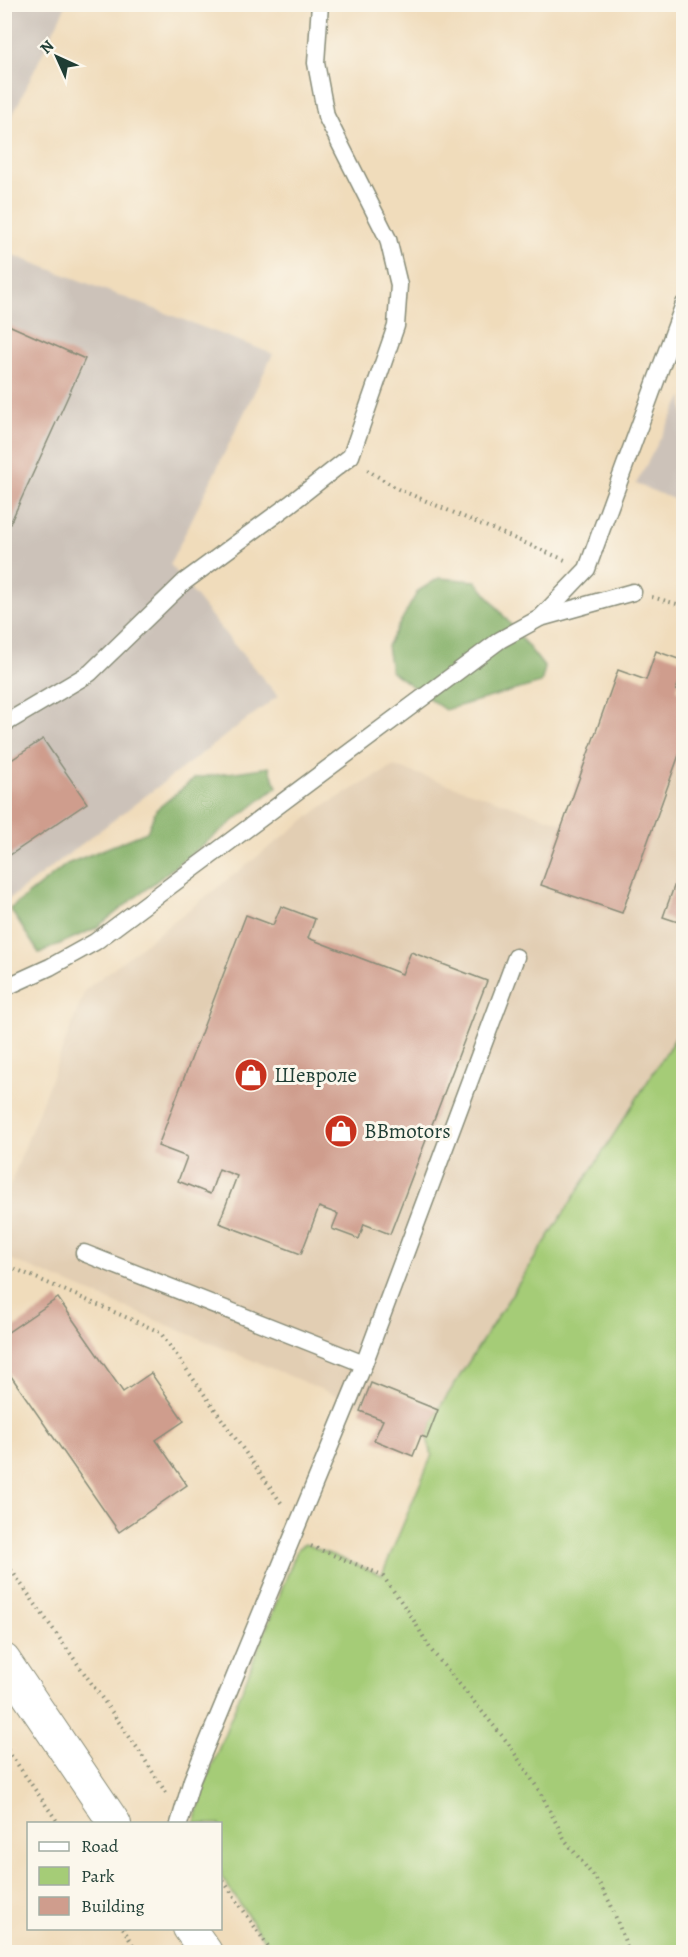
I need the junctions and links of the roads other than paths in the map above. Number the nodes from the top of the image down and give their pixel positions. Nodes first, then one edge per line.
1 (320, 4) edge
2 (684, 304) edge
3 (633, 592) road end
4 (540, 618) junction
5 (4, 724) edge
6 (516, 957) dead end
7 (4, 988) edge
8 (84, 1253) dead end
9 (364, 1364) junction
10 (4, 1660) edge
11 (180, 1820) edge
12 (114, 1822) edge
13 (190, 1930) edge
14 (206, 1953) edge

1 - 5 lane
2 - 4 lane
3 - 4 lane
4 - 7 lane
6 - 9 lane
8 - 9 lane
9 - 11 lane
10 - 12 street
13 - 14 street

